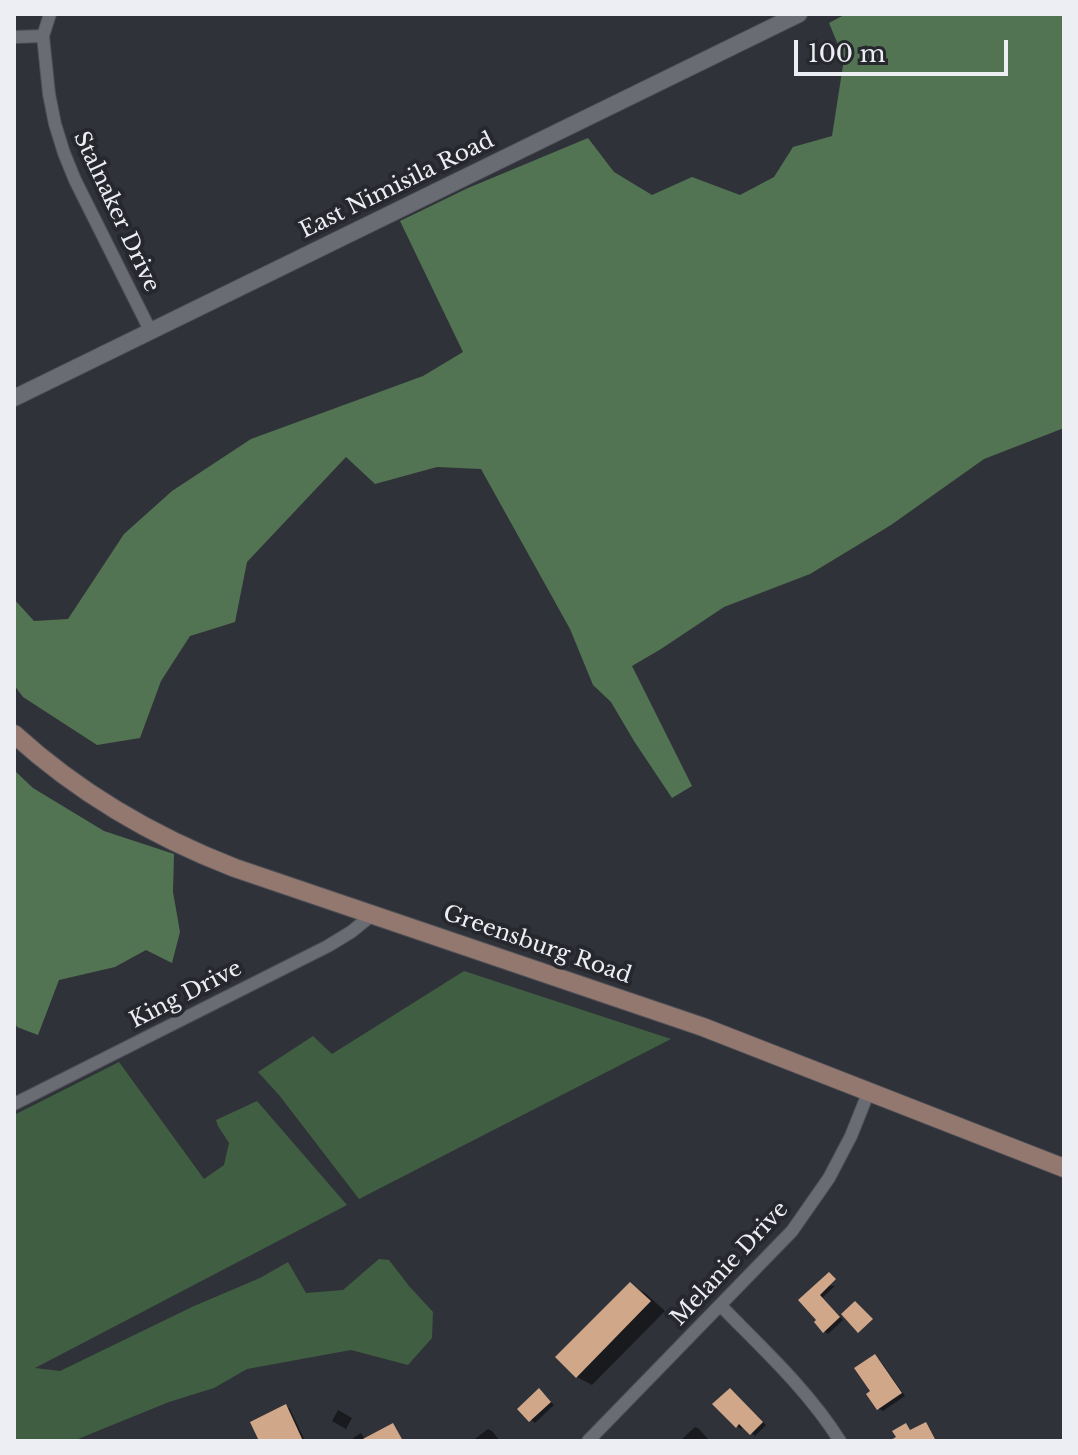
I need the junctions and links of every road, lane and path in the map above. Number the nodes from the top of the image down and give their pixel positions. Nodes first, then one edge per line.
1 (50, 14) edge
2 (799, 14) edge
3 (43, 36) junction
4 (14, 37) edge
5 (150, 330) junction
6 (14, 398) edge
7 (14, 734) edge
8 (372, 915) junction
9 (869, 1091) junction
10 (14, 1104) edge
11 (1064, 1168) edge
12 (721, 1306) junction
13 (588, 1441) edge
14 (840, 1441) edge

1 - 3 street, Stalnaker Drive
2 - 5 street, East Nimisila Road
3 - 4 street
3 - 5 street, Stalnaker Drive
5 - 6 street, East Nimisila Road
7 - 8 main road, Greensburg Road
8 - 9 main road, Greensburg Road
8 - 10 street, King Drive
9 - 11 main road, Greensburg Road
9 - 12 street, Melanie Drive
12 - 13 street, Melanie Drive
12 - 14 street

